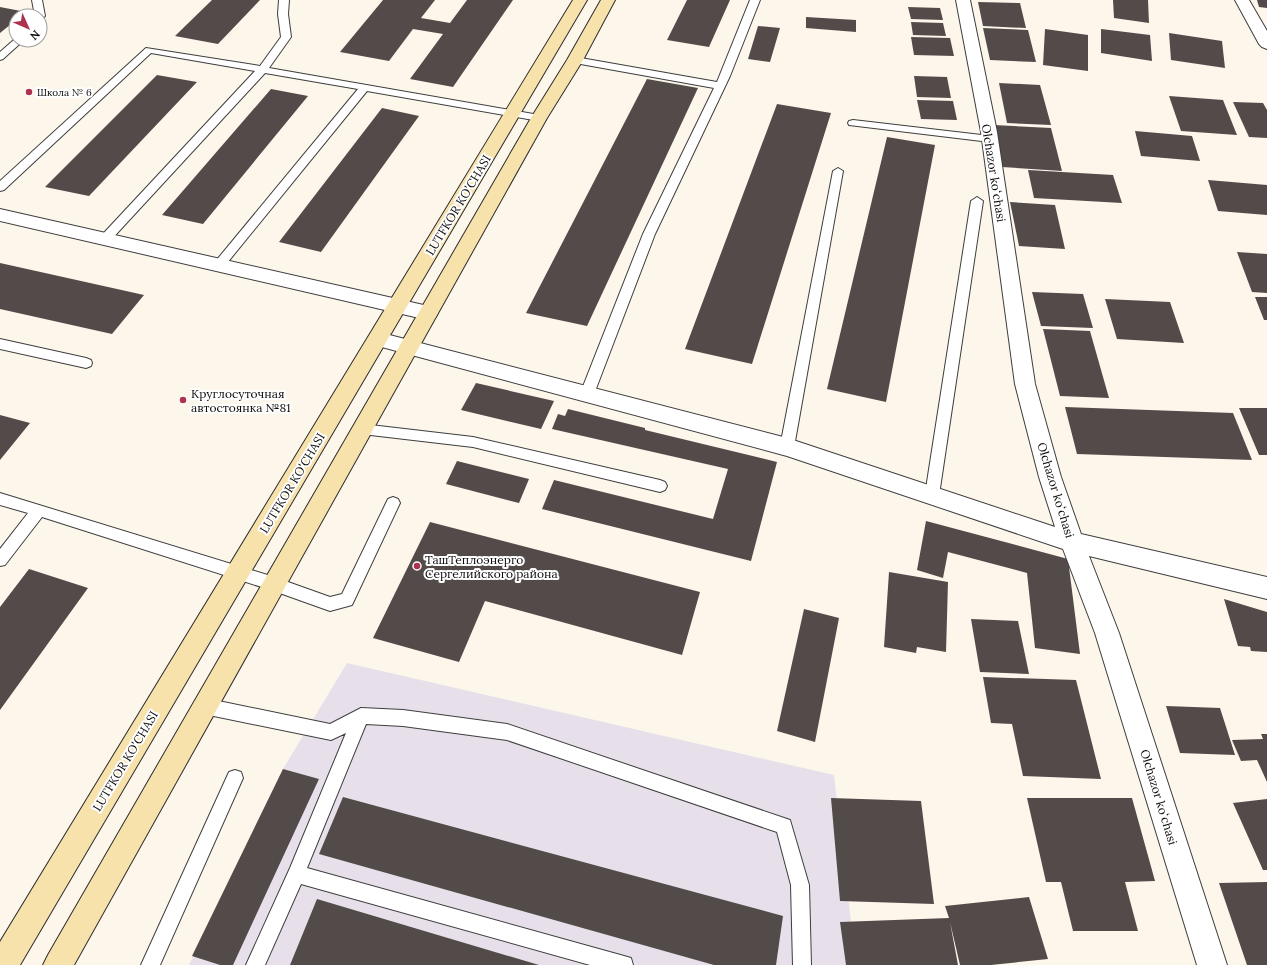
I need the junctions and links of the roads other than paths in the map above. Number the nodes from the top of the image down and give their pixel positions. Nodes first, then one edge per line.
1 (284, 0) edge
2 (580, 0) edge
3 (608, 0) edge
4 (755, 0) edge
5 (963, 0) edge
6 (1242, 0) edge
7 (1267, 44) edge
8 (10, 48) edge
9 (0, 57) edge
10 (575, 60) junction
11 (262, 70) junction
12 (720, 86) junction
13 (364, 88) junction
14 (512, 114) junction
15 (539, 118) junction
16 (853, 124) dead end
17 (990, 139) junction
18 (838, 171) dead end
19 (0, 187) edge
20 (977, 201) dead end
21 (0, 215) edge
22 (105, 239) junction
23 (219, 266) junction
24 (398, 306) junction
25 (428, 314) junction
26 (378, 339) junction
27 (0, 344) edge
28 (409, 347) junction
29 (86, 363) dead end
30 (587, 394) junction
31 (362, 429) junction
32 (788, 447) junction
33 (660, 486) dead end
34 (932, 495) junction
35 (0, 499) edge
36 (393, 503) dead end
37 (39, 510) junction
38 (1072, 542) junction
39 (0, 560) edge
40 (238, 573) junction
41 (274, 584) junction
42 (1267, 588) edge
43 (204, 706) junction
44 (361, 716) junction
45 (235, 778) dead end
46 (296, 874) junction
47 (3, 965) edge
48 (58, 965) edge
49 (150, 965) edge
50 (255, 965) edge
51 (624, 965) edge
52 (802, 965) edge
53 (1212, 965) edge

1 - 11 lane
2 - 14 main road, LUTFKOR KO'CHASI
3 - 10 main road
4 - 12 lane
5 - 17 street, Olchazor koʻchasi
6 - 7 street
8 - 9 lane
10 - 12 lane
10 - 15 main road
11 - 13 lane
11 - 19 lane
11 - 22 lane
12 - 30 lane
13 - 14 lane
13 - 23 lane
14 - 15 lane
14 - 24 main road, LUTFKOR KO'CHASI
15 - 25 main road
16 - 17 lane
17 - 38 street, Olchazor koʻchasi
18 - 32 lane
20 - 34 lane
21 - 22 street
22 - 23 street
23 - 24 street
24 - 25 street
24 - 26 main road, LUTFKOR KO'CHASI
25 - 28 main road
26 - 28 street
26 - 40 main road, LUTFKOR KO'CHASI
27 - 29 lane
28 - 30 street
28 - 31 main road
30 - 32 street
31 - 33 lane
31 - 41 main road
32 - 34 street
34 - 38 street
35 - 37 lane
36 - 41 lane
37 - 39 lane
37 - 40 lane
38 - 42 street
38 - 53 street, Olchazor koʻchasi
40 - 41 lane
40 - 47 main road, LUTFKOR KO'CHASI
41 - 43 main road
43 - 44 lane
43 - 48 main road
44 - 46 lane
44 - 52 lane
45 - 49 lane
46 - 50 lane
46 - 51 lane

